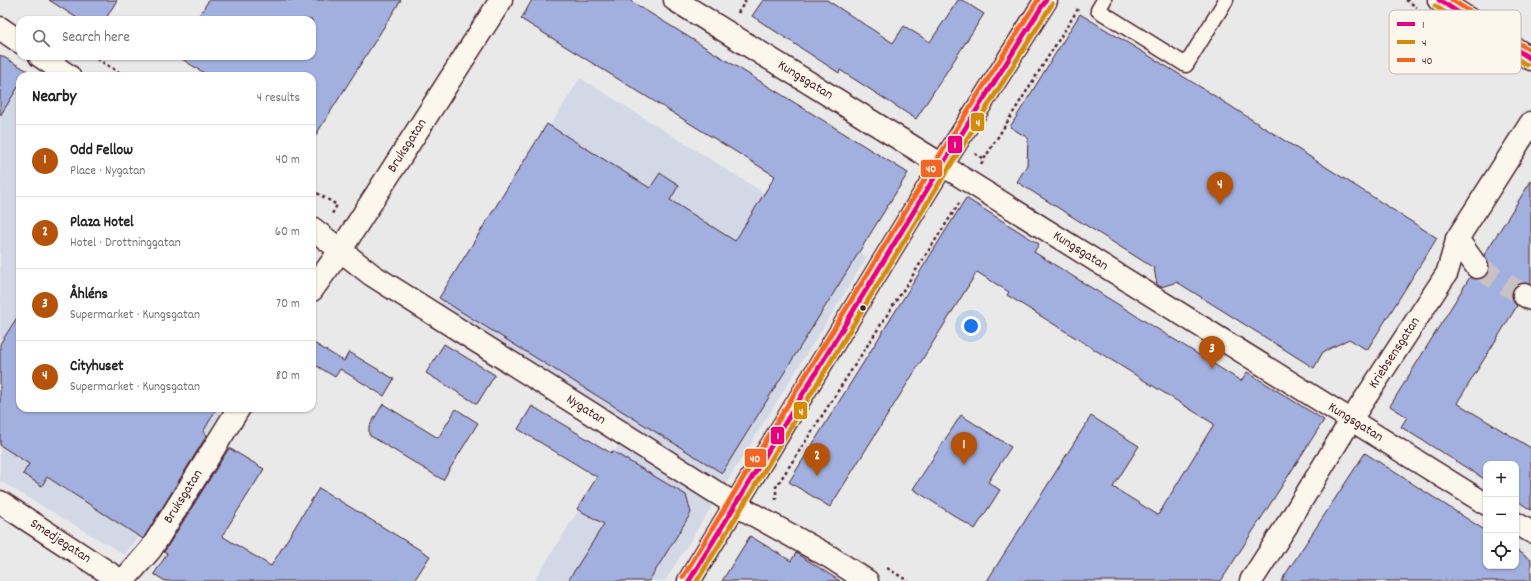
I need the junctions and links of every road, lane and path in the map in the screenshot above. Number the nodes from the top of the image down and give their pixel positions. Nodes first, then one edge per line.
1 (501, 0) edge
2 (675, 0) edge
3 (746, 0) edge
4 (1046, 0) edge
5 (1104, 0) edge
6 (1226, 0) edge
7 (1442, 2) edge
8 (1079, 7) dead end
9 (1454, 10) edge
10 (734, 19) dead end
11 (0, 28) edge
12 (16, 39) edge
13 (1521, 53) edge
14 (1531, 59) edge
15 (46, 60) edge
16 (99, 60) edge
17 (64, 72) edge
18 (118, 72) edge
19 (1531, 122) edge
20 (942, 164) junction
21 (972, 184) junction
22 (316, 231) edge
23 (1457, 239) junction
24 (340, 250) junction
25 (1477, 267) tunnel mouth
26 (316, 284) edge
27 (237, 412) edge
28 (1351, 420) junction
29 (776, 501) dead end
30 (0, 502) edge
31 (1483, 502) edge
32 (736, 505) junction
33 (1287, 525) joint
34 (1519, 525) edge
35 (1531, 532) edge
36 (875, 573) edge
37 (122, 581) edge
38 (689, 581) edge
39 (908, 581) edge
40 (1251, 581) edge

1 - 24 street, Bruksgatan
2 - 20 street, Kungsgatan
3 - 10 path
4 - 20 street
5 - 6 lane
7 - 9 street
8 - 21 path
11 - 12 street
13 - 14 street
15 - 17 street
16 - 18 path
19 - 23 street, Kriebsensgatan
20 - 21 street, Kungsgatan
20 - 32 street
21 - 28 street, Kungsgatan
21 - 29 path
22 - 24 street, Nygatan
23 - 25 street
23 - 28 street, Kriebsensgatan
24 - 26 street, Bruksgatan
24 - 32 street, Nygatan
27 - 37 street, Bruksgatan
28 - 31 street, Kungsgatan
28 - 33 street, Kriebsensgatan
30 - 37 street, Smedjegatan
32 - 36 street, Nygatan
32 - 38 street
33 - 40 street, Kriebsensgatan
34 - 35 street
36 - 39 path

